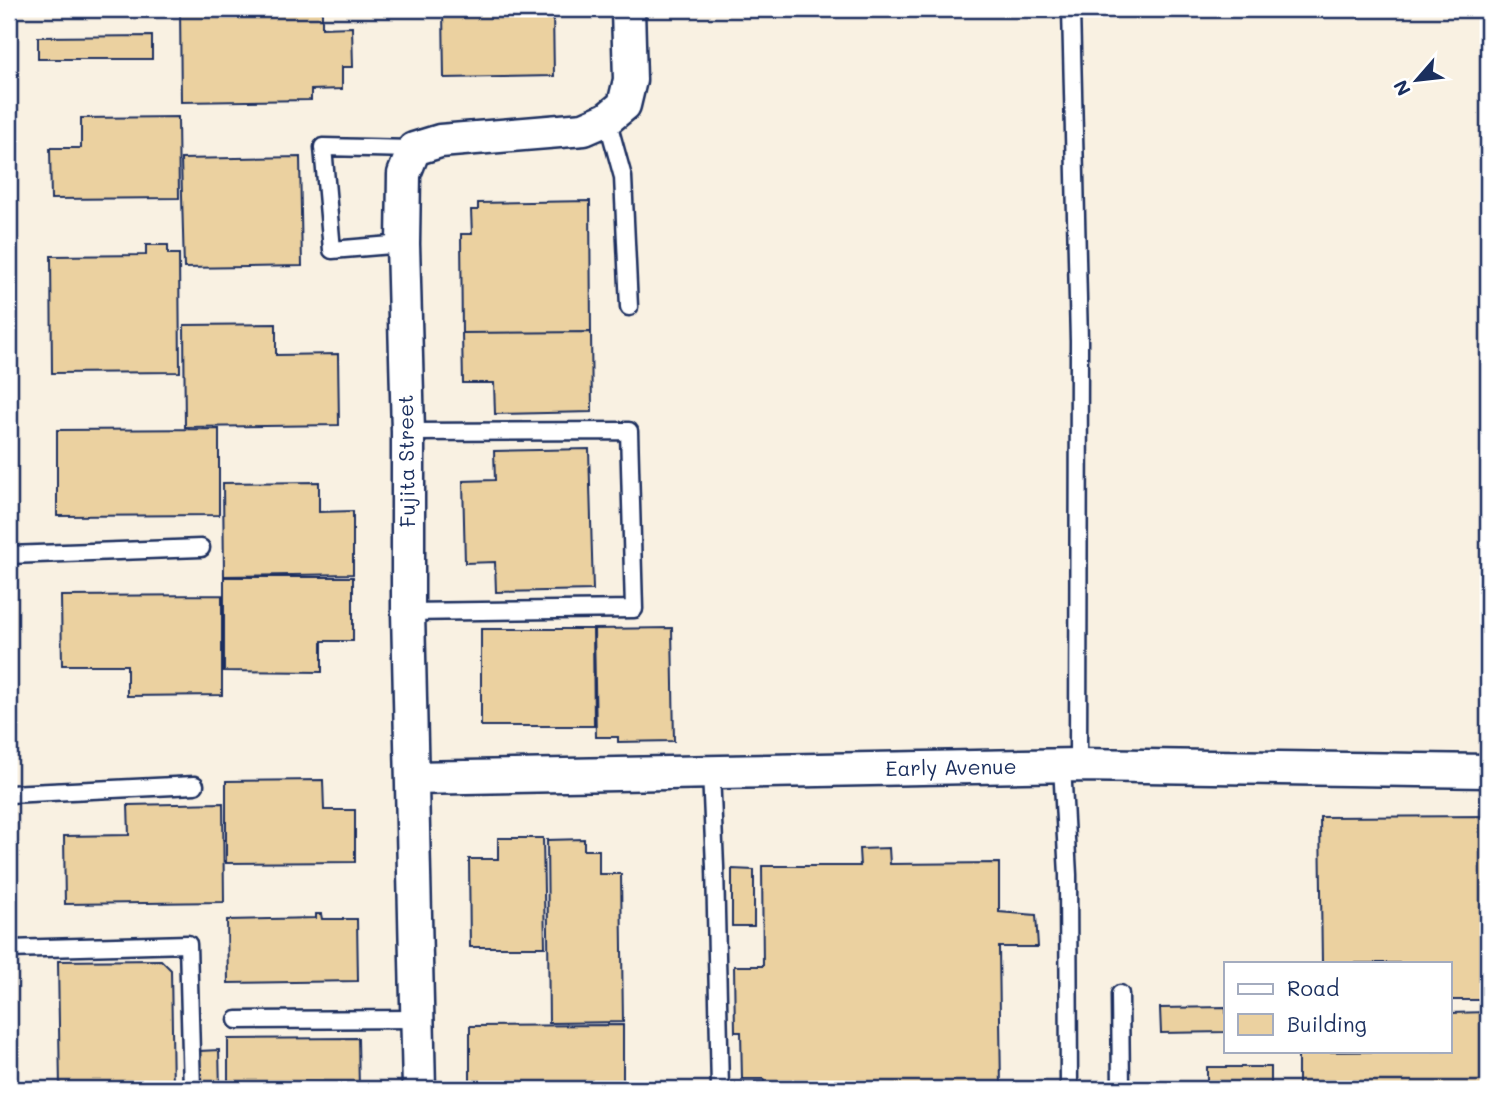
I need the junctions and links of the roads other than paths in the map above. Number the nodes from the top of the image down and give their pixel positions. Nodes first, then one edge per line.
1 (628, 9) edge
2 (1072, 9) edge
3 (607, 119) junction
4 (414, 149) junction
5 (403, 244) junction
6 (629, 307) dead end
7 (408, 432) junction
8 (201, 548) dead end
9 (9, 555) edge
10 (408, 612) junction
11 (1070, 765) junction
12 (1488, 771) edge
13 (711, 772) junction
14 (413, 778) junction
15 (195, 785) dead end
16 (9, 794) edge
17 (9, 949) edge
18 (1120, 994) dead end
19 (418, 1019) junction
20 (237, 1020) dead end
21 (192, 1089) edge
22 (419, 1089) edge
23 (720, 1089) edge
24 (1069, 1089) edge
25 (1121, 1089) edge

1 - 3 street
2 - 11 lane
3 - 4 street
3 - 6 lane
4 - 5 street, Fujita Street
4 - 5 lane
5 - 7 street, Fujita Street
7 - 10 street, Fujita Street
7 - 10 lane
8 - 9 lane
10 - 14 street, Fujita Street
11 - 12 street, Early Avenue
11 - 13 street, Early Avenue
11 - 24 lane
13 - 14 street, Early Avenue
13 - 23 lane
14 - 19 street, Fujita Street
15 - 16 lane
17 - 21 lane
18 - 25 lane
19 - 20 lane
19 - 22 street, Fujita Street

